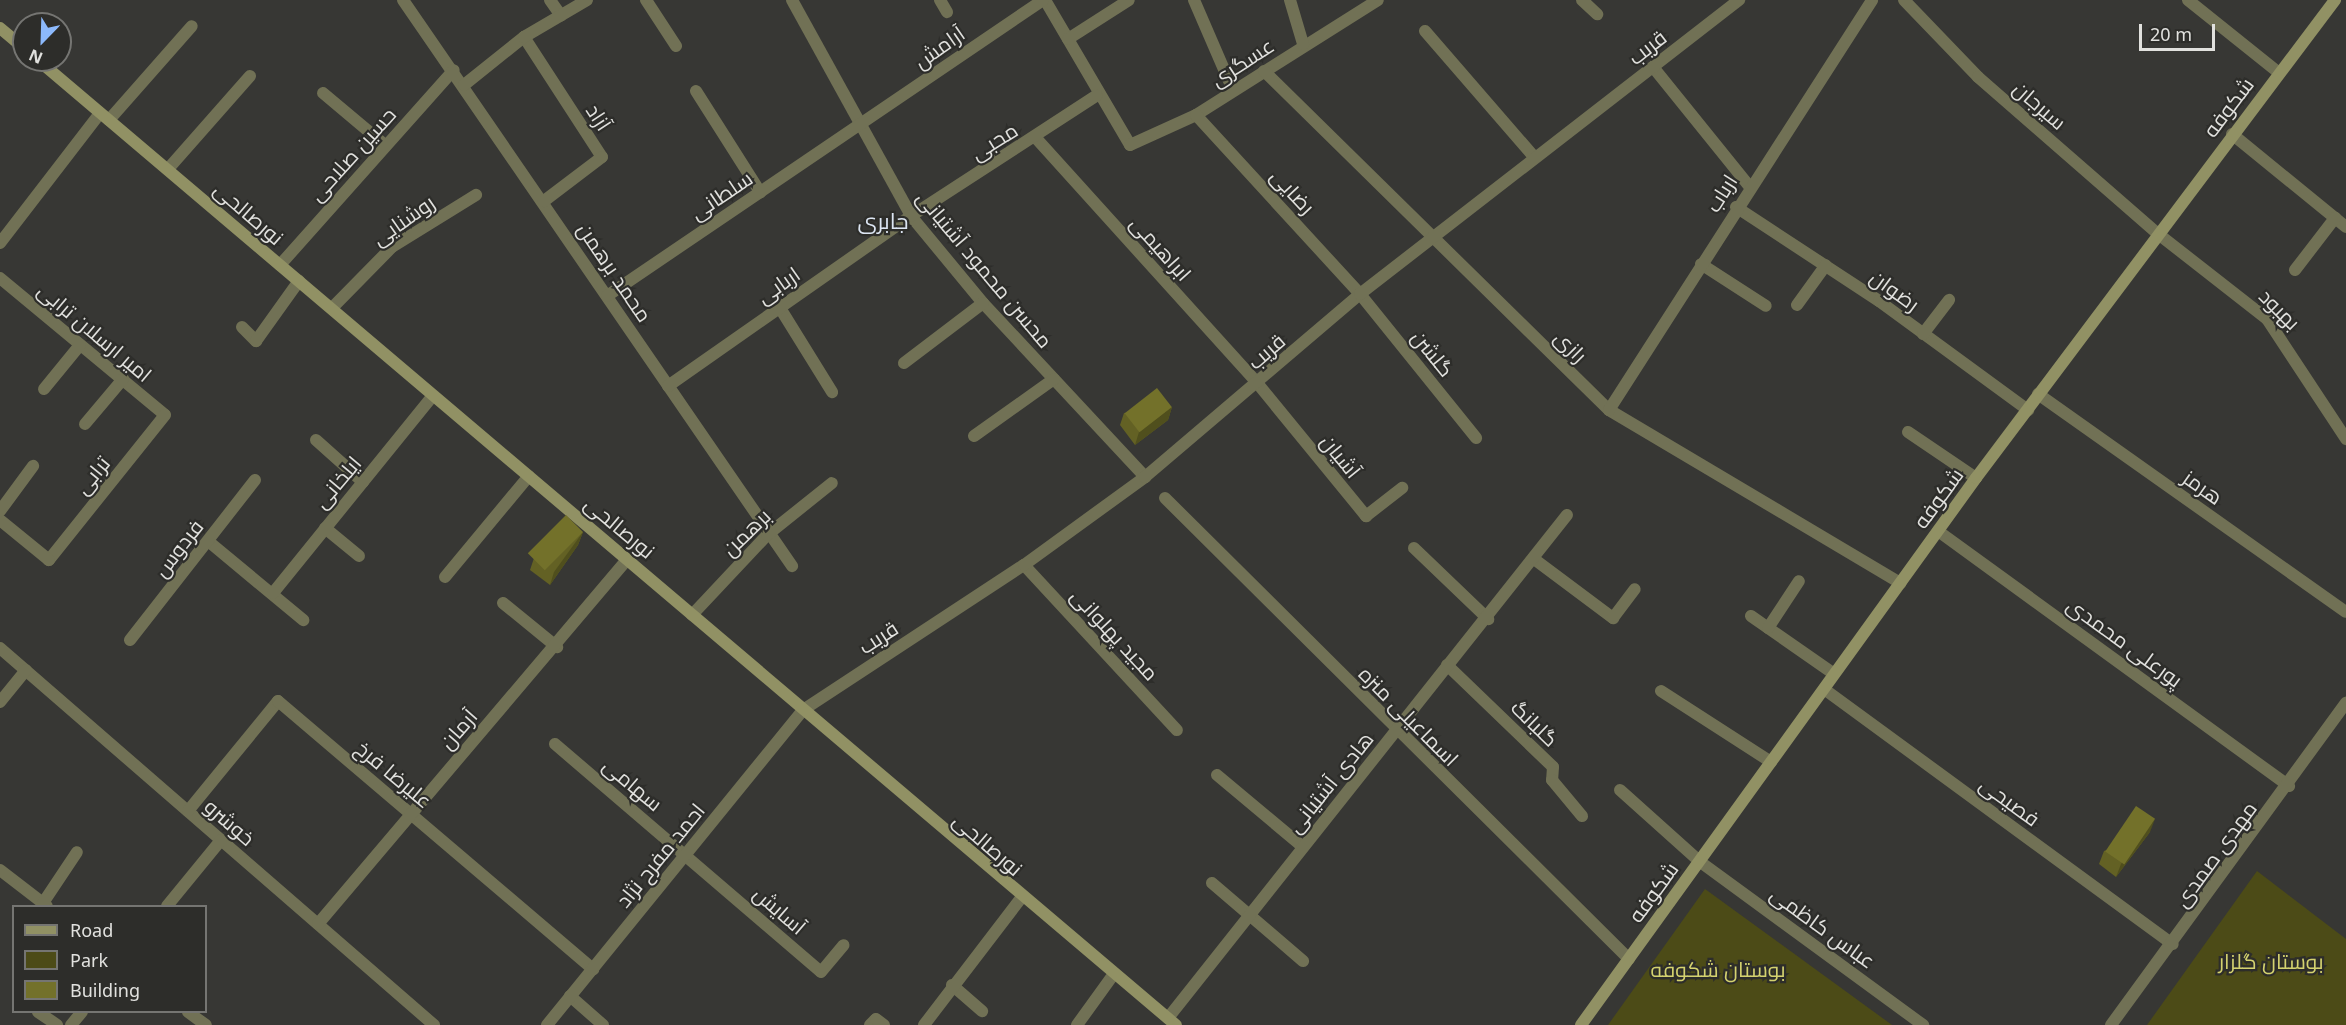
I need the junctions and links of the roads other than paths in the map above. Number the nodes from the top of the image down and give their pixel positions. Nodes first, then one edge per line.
1 (403, 0) edge
2 (550, 0) edge
3 (587, 0) edge
4 (646, 0) edge
5 (792, 0) edge
6 (940, 0) edge
7 (1044, 0) edge
8 (1129, 0) edge
9 (1194, 0) edge
10 (1290, 0) edge
11 (1378, 0) edge
12 (1582, 0) edge
13 (1739, 0) edge
14 (1872, 0) edge
15 (1905, 0) edge
16 (2188, 0) edge
17 (2336, 0) edge
18 (947, 12) dead end
19 (1597, 14) dead end
20 (561, 16) junction
21 (192, 26) dead end
22 (0, 28) edge
23 (1425, 31) dead end
24 (524, 37) junction
25 (12, 38) edge
26 (1068, 39) junction
27 (1304, 44) junction
28 (676, 46) dead end
29 (1653, 68) junction
30 (454, 70) junction
31 (1264, 71) junction
32 (52, 72) edge
33 (2279, 72) junction
34 (250, 76) dead end
35 (1229, 81) dead end
36 (464, 85) junction
37 (696, 91) dead end
38 (323, 93) dead end
39 (1096, 96) junction
40 (1196, 115) junction
41 (104, 117) junction
42 (858, 126) junction
43 (2232, 134) junction
44 (1035, 137) junction
45 (385, 145) junction
46 (1534, 157) junction
47 (168, 169) junction
48 (1749, 186) junction
49 (760, 192) junction
50 (476, 195) dead end
51 (544, 201) junction
52 (1736, 207) junction
53 (910, 216) junction
54 (2335, 218) junction
55 (2346, 227) edge
56 (2157, 233) junction
57 (1434, 237) junction
58 (0, 243) edge
59 (1701, 264) junction
60 (280, 265) junction
61 (1826, 265) junction
62 (2295, 270) dead end
63 (0, 278) edge
64 (299, 281) junction
65 (1360, 294) junction
66 (607, 296) junction
67 (1948, 300) dead end
68 (983, 303) junction
69 (1797, 305) dead end
70 (1766, 306) dead end
71 (332, 308) junction
72 (780, 308) junction
73 (242, 327) dead end
74 (1923, 334) junction
75 (80, 345) junction
76 (904, 363) dead end
77 (123, 379) junction
78 (1054, 379) junction
79 (1257, 384) junction
80 (668, 386) junction
81 (44, 389) dead end
82 (832, 392) dead end
83 (2038, 394) junction
84 (432, 397) junction
85 (1610, 410) junction
86 (2028, 410) junction
87 (165, 415) joint
88 (85, 424) dead end
89 (1908, 432) dead end
90 (974, 436) dead end
91 (1476, 438) dead end
92 (2346, 439) edge
93 (316, 440) dead end
94 (33, 466) dead end
95 (529, 476) junction
96 (1145, 477) junction
97 (1976, 478) junction
98 (255, 480) dead end
99 (363, 482) junction
100 (832, 483) dead end
101 (1402, 488) dead end
102 (1165, 498) dead end
103 (0, 511) edge
104 (1568, 515) dead end
105 (0, 520) edge
106 (325, 528) junction
107 (1938, 531) junction
108 (767, 535) junction
109 (208, 541) junction
110 (1414, 548) dead end
111 (359, 556) dead end
112 (628, 559) junction
113 (1534, 559) junction
114 (1024, 565) junction
115 (792, 566) dead end
116 (445, 577) dead end
117 (1799, 581) dead end
118 (1900, 583) junction
119 (1635, 589) dead end
120 (273, 593) junction
121 (503, 603) dead end
122 (2346, 612) edge
123 (692, 615) junction
124 (1751, 615) dead end
125 (1488, 619) junction
126 (303, 620) dead end
127 (1768, 628) junction
128 (130, 640) dead end
129 (557, 647) junction
130 (0, 648) edge
131 (1448, 665) junction
132 (26, 670) junction
133 (1834, 674) junction
134 (1824, 689) junction
135 (1661, 691) dead end
136 (0, 702) edge
137 (2346, 703) edge
138 (803, 710) junction
139 (1177, 730) dead end
140 (1396, 732) junction
141 (555, 744) dead end
142 (1771, 762) junction
143 (1217, 775) dead end
144 (2289, 786) junction
145 (1620, 789) dead end
146 (188, 811) junction
147 (412, 816) junction
148 (1582, 816) dead end
149 (221, 840) junction
150 (1303, 847) junction
151 (77, 852) dead end
152 (686, 854) junction
153 (1699, 861) junction
154 (0, 870) edge
155 (1212, 883) dead end
156 (1021, 898) junction
157 (45, 905) edge
158 (168, 905) edge
159 (1248, 914) junction
160 (318, 924) junction
161 (2173, 944) junction
162 (844, 945) dead end
163 (1629, 959) junction
164 (1303, 961) dead end
165 (593, 969) junction
166 (1113, 975) junction
167 (952, 985) junction
168 (570, 996) junction
169 (982, 1011) dead end
170 (41, 1013) edge
171 (80, 1013) edge
172 (191, 1013) edge
173 (1172, 1022) edge
174 (57, 1025) edge
175 (71, 1025) edge
176 (206, 1025) edge
177 (434, 1025) edge
178 (547, 1025) edge
179 (603, 1025) edge
180 (924, 1025) edge
181 (1077, 1025) edge
182 (1581, 1025) edge
183 (1923, 1025) edge
184 (2111, 1025) edge

1 - 30 street, محمد برهمن
2 - 20 street
3 - 20 street
4 - 28 street
5 - 42 street, محسن محمود آشتیانی
6 - 18 street
7 - 26 street
7 - 42 street, آرامش
8 - 26 street
9 - 35 street
10 - 27 street
11 - 27 street, عسگری
12 - 19 street
13 - 29 street, قریب
14 - 48 street, ارباب
15 - 56 street, سیرجان
16 - 33 street
17 - 33 main road, شکوفه
20 - 24 street
21 - 41 street
22 - 25 main road
23 - 46 street
24 - 36 street
24 - 51 street, آزاد
26 - 39 street
27 - 31 street, عسگری
29 - 46 street, قریب
29 - 48 street
30 - 36 street, محمد برهمن
30 - 45 street, حسین صلاحی
31 - 40 street, عسگری
31 - 57 street, رازی
32 - 41 main road, نورصالحی
33 - 43 main road, شکوفه
34 - 47 street
36 - 51 street, محمد برهمن
37 - 49 street
38 - 45 street
39 - 40 street, عسگری
39 - 44 street, محبی
40 - 65 street, رضایی
41 - 47 main road, نورصالحی
41 - 58 street
42 - 49 street, سلطانی
42 - 53 street, محسن محمود آشتیانی
43 - 54 street
43 - 56 main road, شکوفه
44 - 53 street, محبی
44 - 79 street, ابراهیمی
45 - 60 street, حسین صلاحی
46 - 57 street, قریب
47 - 60 main road, نورصالحی
48 - 52 street, ارباب
49 - 66 street, سلطانی
50 - 71 street, روشنایی
51 - 66 street, محمد برهمن
52 - 59 street, ارباب
52 - 61 street, رضوان
53 - 68 street, محسن محمود آشتیانی
53 - 72 street, اربابی
54 - 55 street
54 - 62 street
56 - 83 main road, شکوفه
56 - 92 street, بهبود
57 - 65 street, قریب
57 - 85 street, رازی
59 - 70 street
59 - 85 street, ارباب
60 - 64 main road, نورصالحی
61 - 69 street
61 - 74 street, رضوان
63 - 75 street, امیر ارسلان ترابی
64 - 71 main road, نورصالحی
64 - 73 street
65 - 79 street, قریب
65 - 91 street, گلشن
66 - 80 street, محمد برهمن
67 - 74 street
68 - 76 street
68 - 78 street, محسن محمود آشتیانی
71 - 84 main road, نورصالحی
72 - 80 street, اربابی
72 - 82 street
74 - 86 street, رضوان
75 - 77 street, امیر ارسلان ترابی
75 - 81 street
77 - 87 street, امیر ارسلان ترابی
77 - 88 street
78 - 90 street
78 - 96 street, محسن محمود آشتیانی
79 - 96 street, قریب
79 - 101 street, آشیان
80 - 108 street, محمد برهمن
83 - 86 main road, شکوفه
83 - 122 street, هرمز
84 - 95 main road, نورصالحی
84 - 99 street, ایلخانی
85 - 118 street, رازی
86 - 97 main road, شکوفه
87 - 105 street, ترابی
89 - 97 street
93 - 99 street
94 - 103 street
95 - 112 main road, نورصالحی
95 - 116 street
96 - 114 street, قریب
97 - 107 main road, شکوفه
98 - 109 street, فردوس
99 - 106 street, ایلخانی
100 - 108 street, برهمن
102 - 140 street, اسماعیلی منزه
104 - 113 street, هادی آشتیانی
106 - 111 street
106 - 120 street, ایلخانی
107 - 118 main road, شکوفه
107 - 144 street, پورعلی محمدی
108 - 115 street, محمد برهمن
108 - 123 street, برهمن
109 - 120 street
109 - 128 street, فردوس
110 - 125 street
112 - 123 main road, نورصالحی
112 - 129 street, آرمان
113 - 119 street
113 - 125 street, هادی آشتیانی
114 - 138 street, قریب
114 - 139 street, مجید پهلوانی
117 - 127 street
118 - 133 main road, شکوفه
120 - 126 street
121 - 129 street
123 - 138 main road, نورصالحی
124 - 127 street
125 - 131 street, هادی آشتیانی
127 - 133 street
129 - 147 street, آرمان
130 - 132 street, خوشرو
131 - 140 street, هادی آشتیانی
131 - 148 street, گلبانگ
132 - 136 street
132 - 146 street, خوشرو
133 - 134 main road, شکوفه
134 - 142 main road, شکوفه
134 - 161 street, فصیحی
135 - 142 street
137 - 144 street, مهدی صمدی
138 - 152 street, احمد مفرح نژاد
138 - 156 main road, نورصالحی
140 - 150 street, هادی آشتیانی
140 - 163 street, اسماعیلی منزه
141 - 152 street, سهامی
142 - 153 main road, شکوفه
143 - 150 street
144 - 161 street, مهدی صمدی
145 - 153 street, عباس کاظمی
146 - 147 street, علیرضا فرخ
146 - 149 street, خوشرو
147 - 160 street, آرمان
147 - 165 street, علیرضا فرخ
149 - 158 street
149 - 160 street, خوشرو
150 - 159 street, هادی آشتیانی
151 - 157 street
152 - 162 street, آسایش
152 - 165 street, احمد مفرح نژاد
153 - 163 main road, شکوفه
153 - 183 street, عباس کاظمی
154 - 157 street
155 - 159 street
156 - 166 main road, نورصالحی
156 - 167 street
159 - 164 street
159 - 173 street, هادی آشتیانی
160 - 177 street, خوشرو
161 - 184 street, مهدی صمدی
163 - 182 main road, شکوفه
165 - 168 street, احمد مفرح نژاد
166 - 173 main road, نورصالحی
166 - 181 street
167 - 169 street
167 - 180 street
168 - 178 street, احمد مفرح نژاد
168 - 179 street
170 - 174 street
171 - 175 street
172 - 176 street

